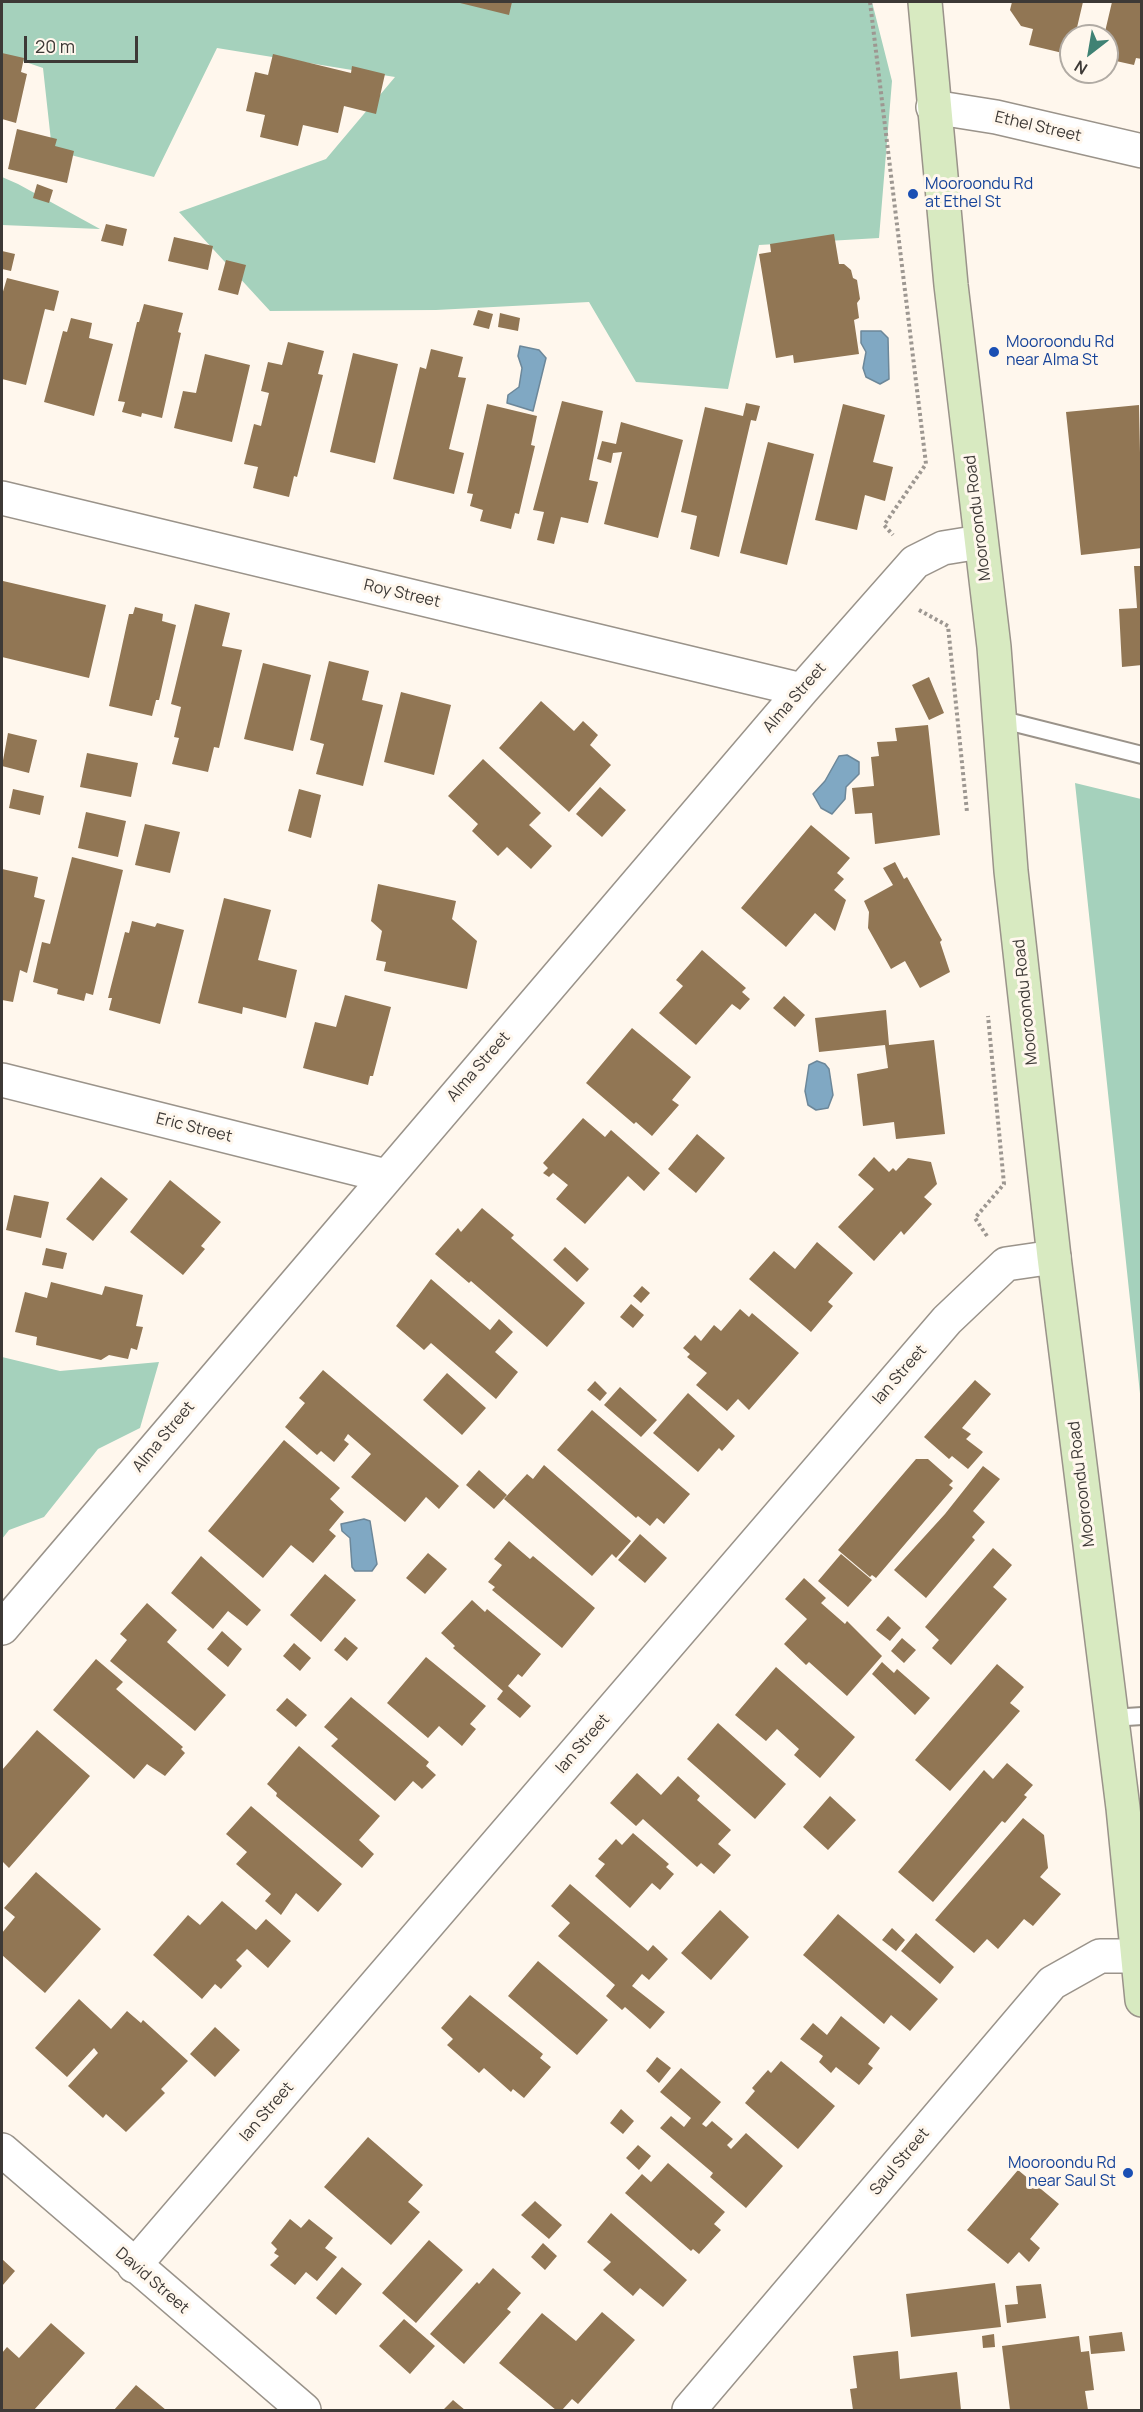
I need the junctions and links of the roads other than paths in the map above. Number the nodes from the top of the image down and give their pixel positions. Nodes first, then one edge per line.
1 (925, 2) edge
2 (933, 107) junction
3 (1142, 151) edge
4 (2, 498) edge
5 (980, 542) junction
6 (802, 690) junction
7 (999, 718) junction
8 (1142, 755) edge
9 (2, 1080) edge
10 (387, 1176) junction
11 (1054, 1257) junction
12 (2, 1628) edge
13 (1126, 1717) edge
14 (1136, 1956) junction
15 (1142, 2000) edge
16 (2, 2150) edge
17 (135, 2266) junction
18 (304, 2410) edge
19 (689, 2410) edge

1 - 2 street, Mooroondu Road
2 - 3 street, Ethel Street
2 - 5 street, Mooroondu Road
4 - 6 street, Roy Street
5 - 6 street, Alma Street
5 - 7 street, Mooroondu Road
6 - 10 street, Alma Street
7 - 8 lane
7 - 11 street, Mooroondu Road
9 - 10 street, Eric Street
10 - 12 street, Alma Street
11 - 13 street, Mooroondu Road
11 - 17 street, Ian Street
13 - 14 street, Mooroondu Road
14 - 15 street, Mooroondu Road
14 - 19 street, Saul Street
16 - 17 street, David Street
17 - 18 street, David Street

